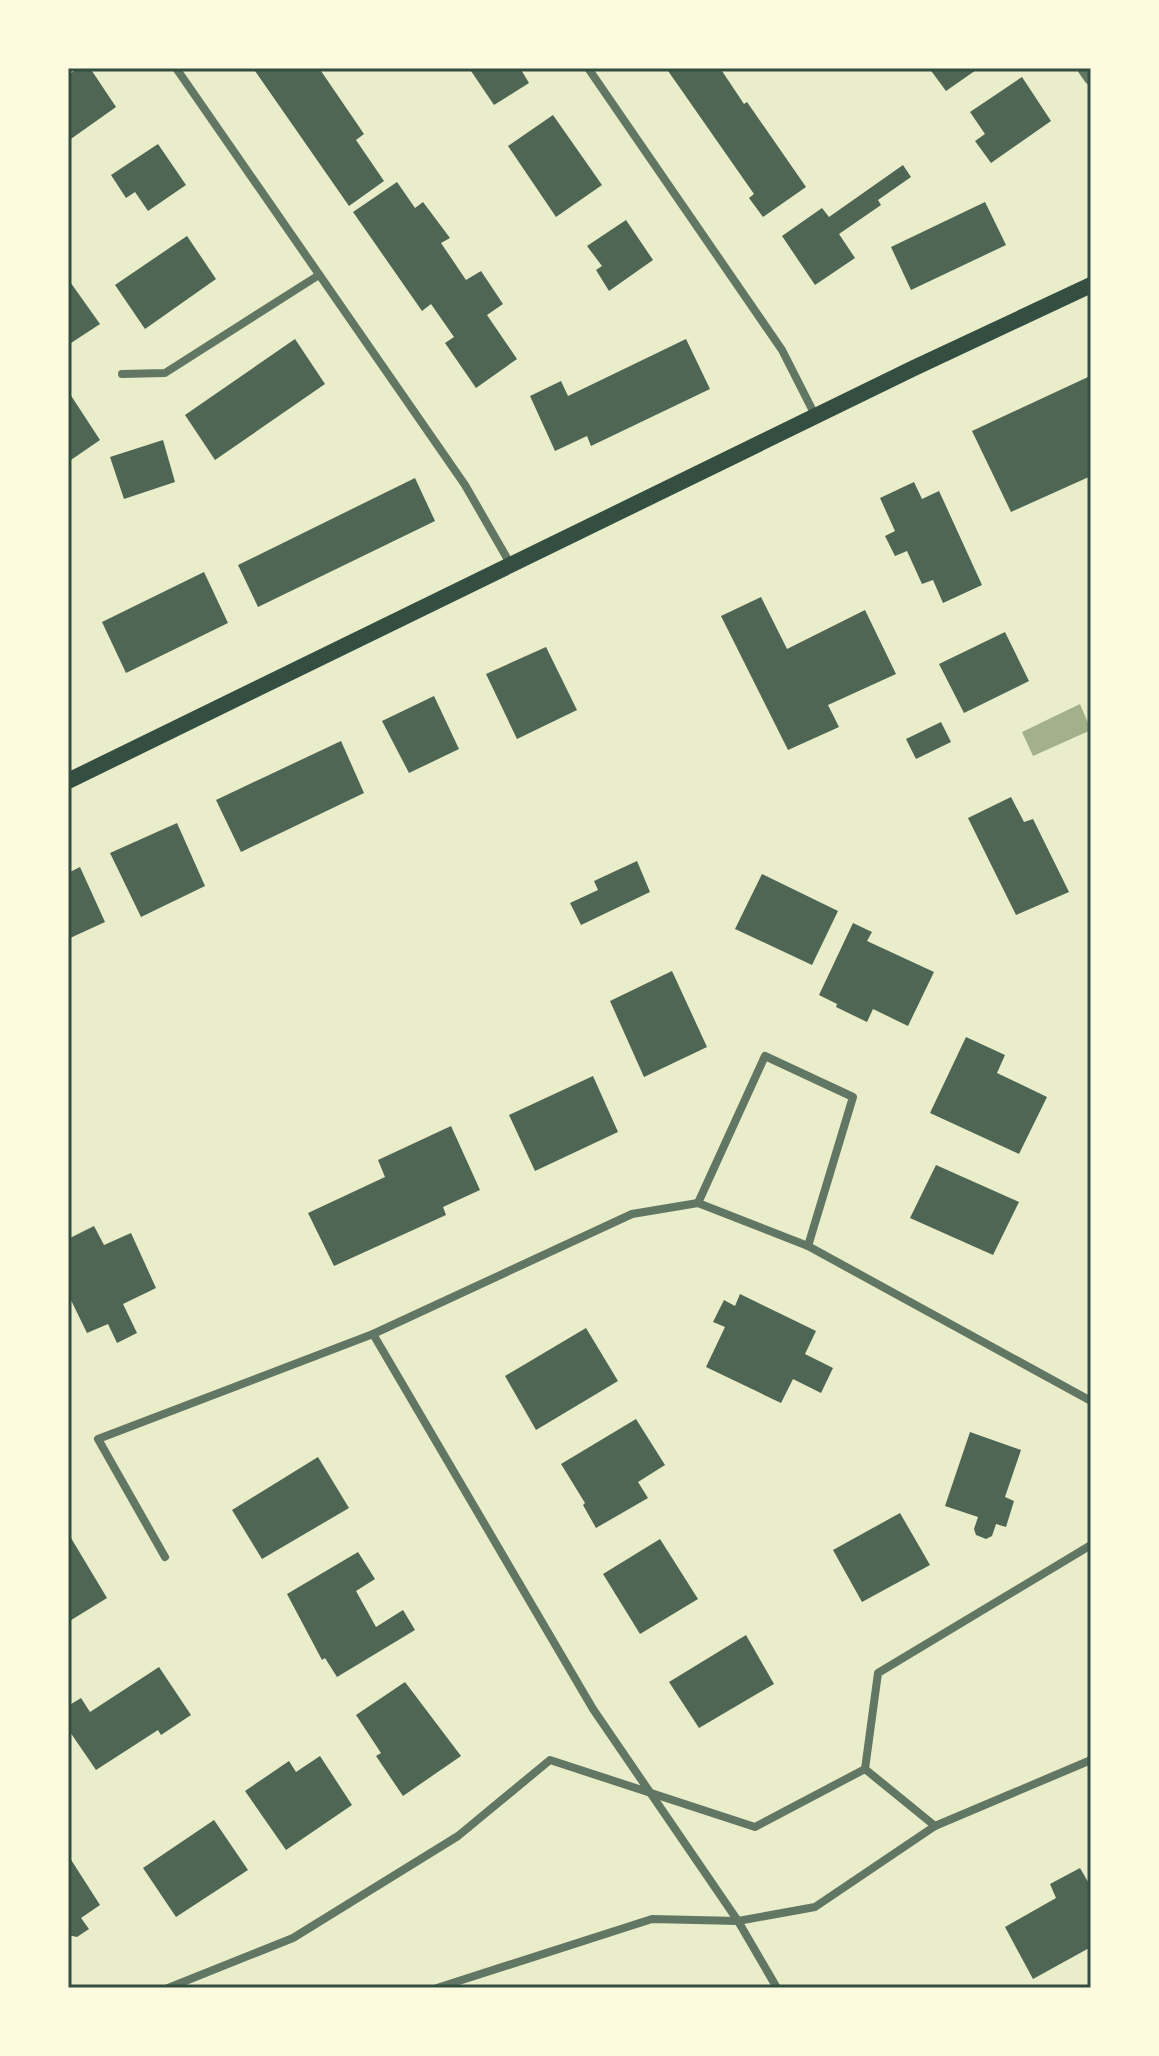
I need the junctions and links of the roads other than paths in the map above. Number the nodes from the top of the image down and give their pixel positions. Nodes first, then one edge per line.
1 (176, 68) edge
2 (588, 68) edge
3 (1084, 68) edge
4 (1091, 78) edge
5 (319, 275) junction
6 (1091, 285) edge
7 (122, 374) dead end
8 (816, 417) junction
9 (511, 565) junction
10 (68, 781) edge
11 (698, 1203) junction
12 (808, 1246) junction
13 (373, 1334) junction
14 (1091, 1401) edge
15 (1091, 1545) edge
16 (165, 1557) dead end
17 (1091, 1760) edge
18 (865, 1769) junction
19 (647, 1791) junction
20 (935, 1826) junction
21 (738, 1921) junction
22 (168, 1988) edge
23 (437, 1988) edge
24 (777, 1988) edge

1 - 5 street
2 - 8 street
3 - 4 street
5 - 7 street
5 - 9 street
6 - 8 main road
8 - 9 main road
9 - 10 main road
11 - 12 street
11 - 12 street
11 - 13 street
12 - 14 street
13 - 16 street
13 - 19 street
15 - 18 street
17 - 20 street
18 - 19 street
18 - 20 street
19 - 21 street
19 - 22 street
20 - 21 street
21 - 23 street
21 - 24 street

